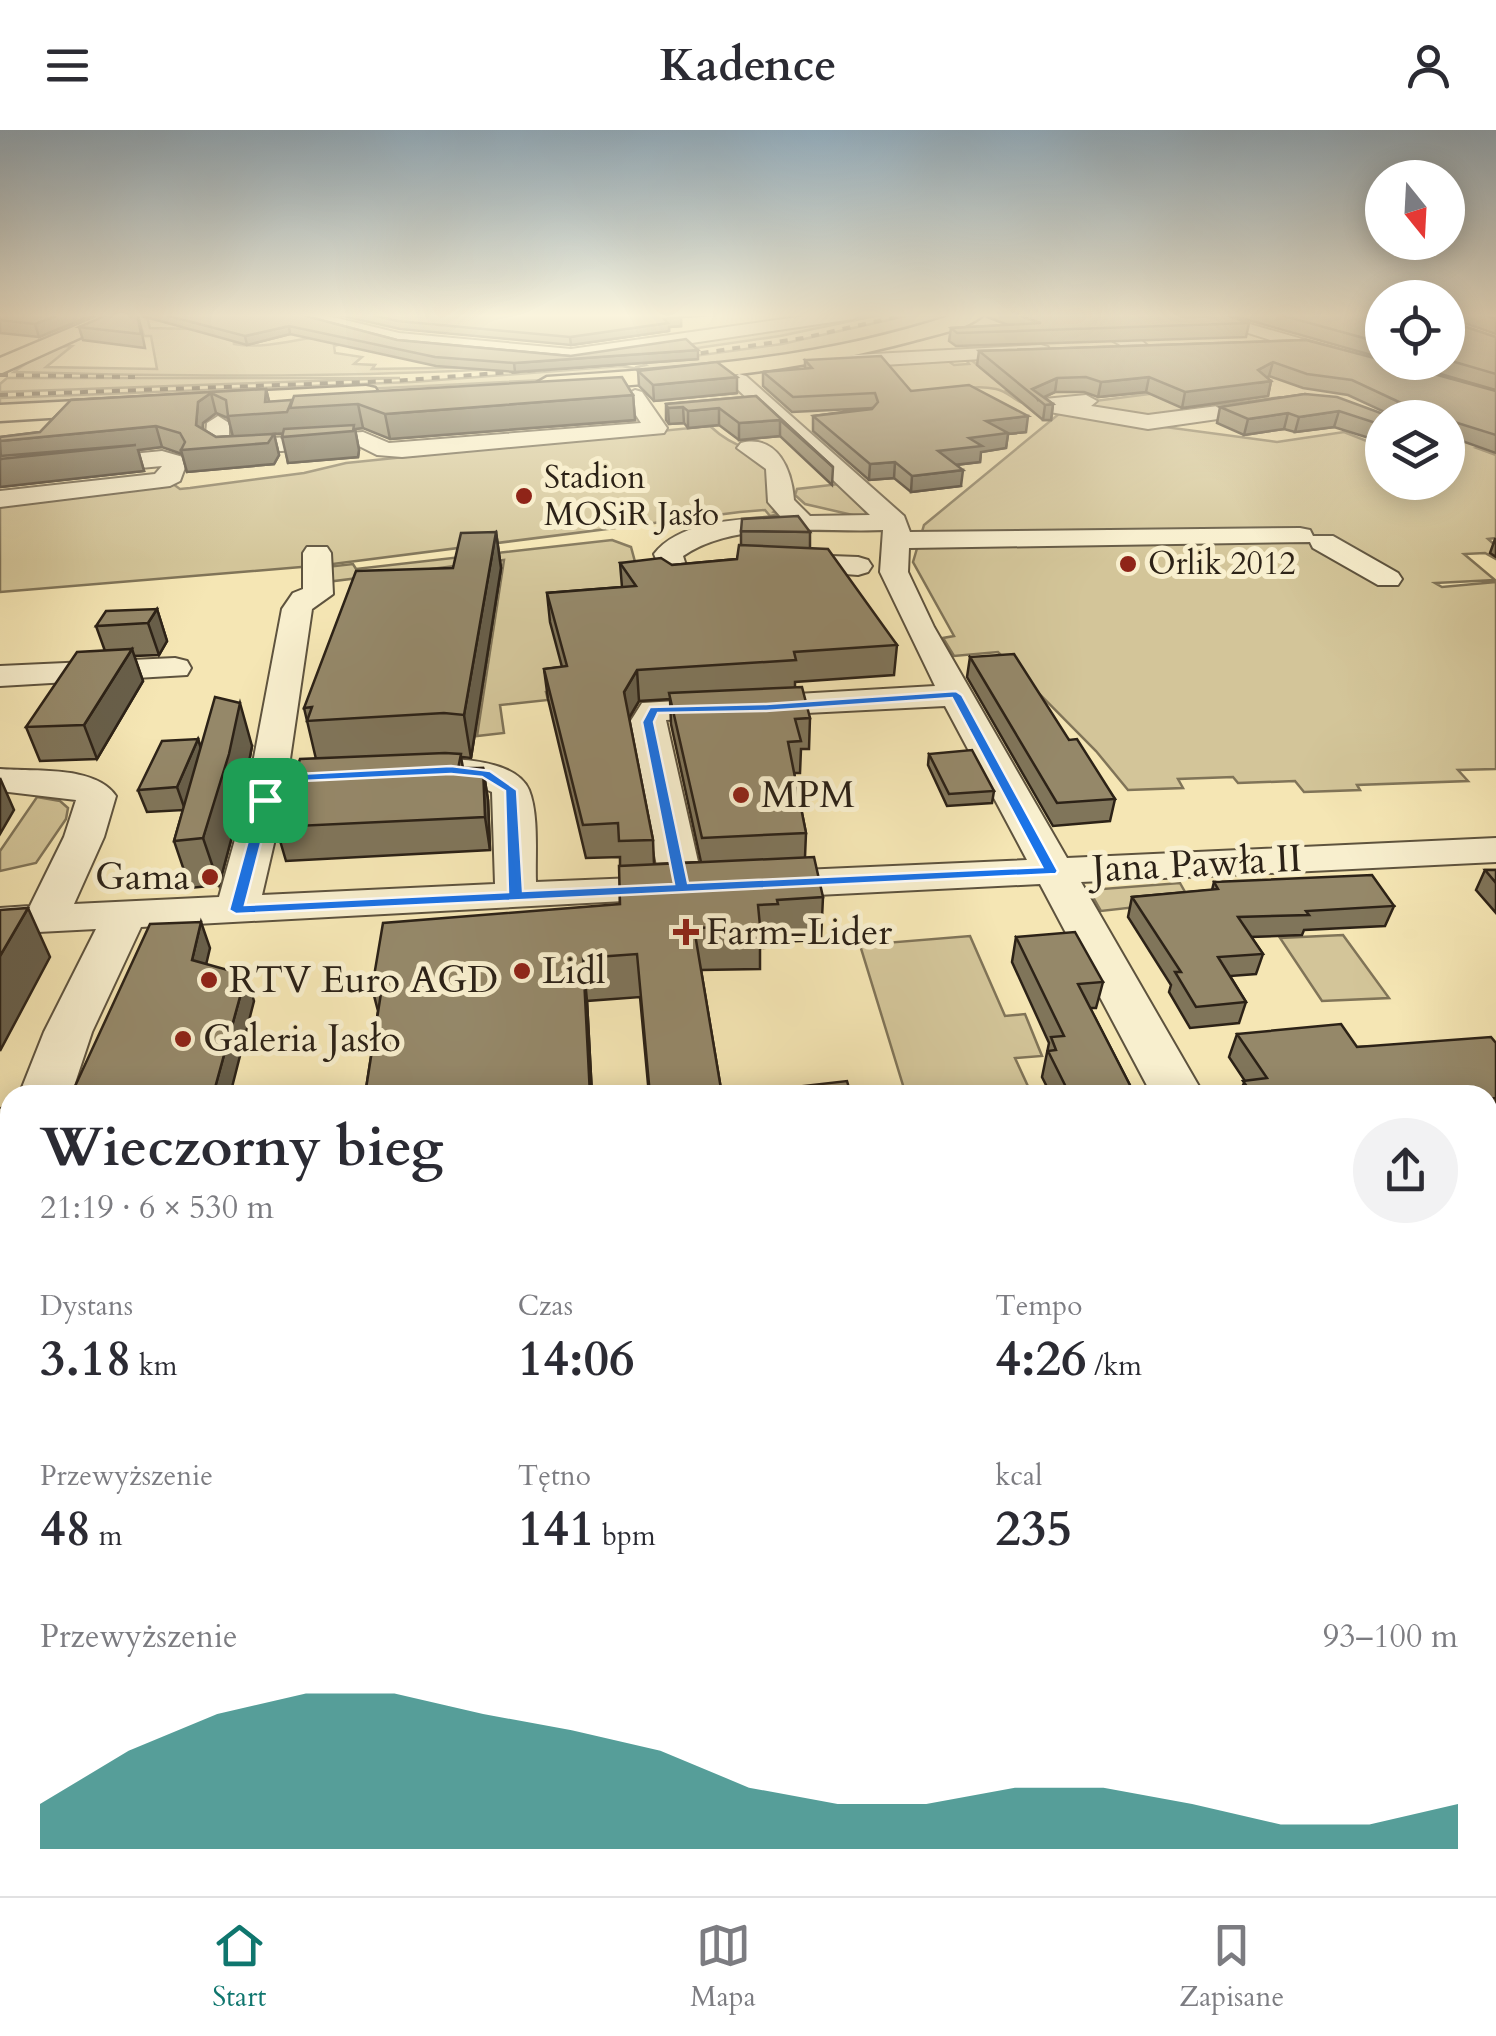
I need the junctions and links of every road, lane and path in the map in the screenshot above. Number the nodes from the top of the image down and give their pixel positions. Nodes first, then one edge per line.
1 (600, 396) edge
2 (748, 396) edge
3 (1294, 396) edge
4 (386, 397) edge
5 (636, 400) junction
6 (1086, 400) dead end
7 (328, 401) junction
8 (679, 409) edge
9 (0, 413) edge
10 (218, 424) junction
11 (180, 426) edge
12 (91, 441) edge
13 (749, 448) dead end
14 (0, 455) edge
15 (0, 474) edge
16 (0, 499) edge
17 (804, 524) junction
18 (895, 543) junction
19 (317, 553) dead end
20 (742, 562) edge
21 (1388, 579) dead end
22 (677, 580) edge
23 (174, 668) dead end
24 (0, 676) edge
25 (956, 695) junction
26 (382, 773) edge
27 (302, 777) edge
28 (0, 780) edge
29 (265, 800) junction
30 (1496, 850) edge
31 (1051, 871) junction
32 (682, 888) junction
33 (516, 896) junction
34 (236, 910) junction
35 (125, 915) junction
36 (46, 919) junction
37 (0, 921) edge
38 (49, 1085) edge
39 (1172, 1085) edge

1 - 5 street
2 - 18 street
3 - 6 street
4 - 7 main road
5 - 8 street
5 - 10 street
7 - 9 main road
7 - 10 street
10 - 11 street
12 - 14 street
13 - 17 street
15 - 16 street
17 - 18 street
17 - 22 street
18 - 20 street
18 - 21 street
18 - 25 street
19 - 29 street
23 - 24 street
25 - 31 street
25 - 32 street
26 - 33 street
27 - 29 street
28 - 36 street
29 - 34 street
30 - 31 street, Jana Pawła II
31 - 32 street, Jana Pawła II
31 - 39 street
32 - 33 street, Jana Pawła II
33 - 34 street, Jana Pawła II
34 - 35 street, Jana Pawła II
35 - 36 street, Jana Pawła II
35 - 38 street
36 - 37 street, Jana Pawła II

